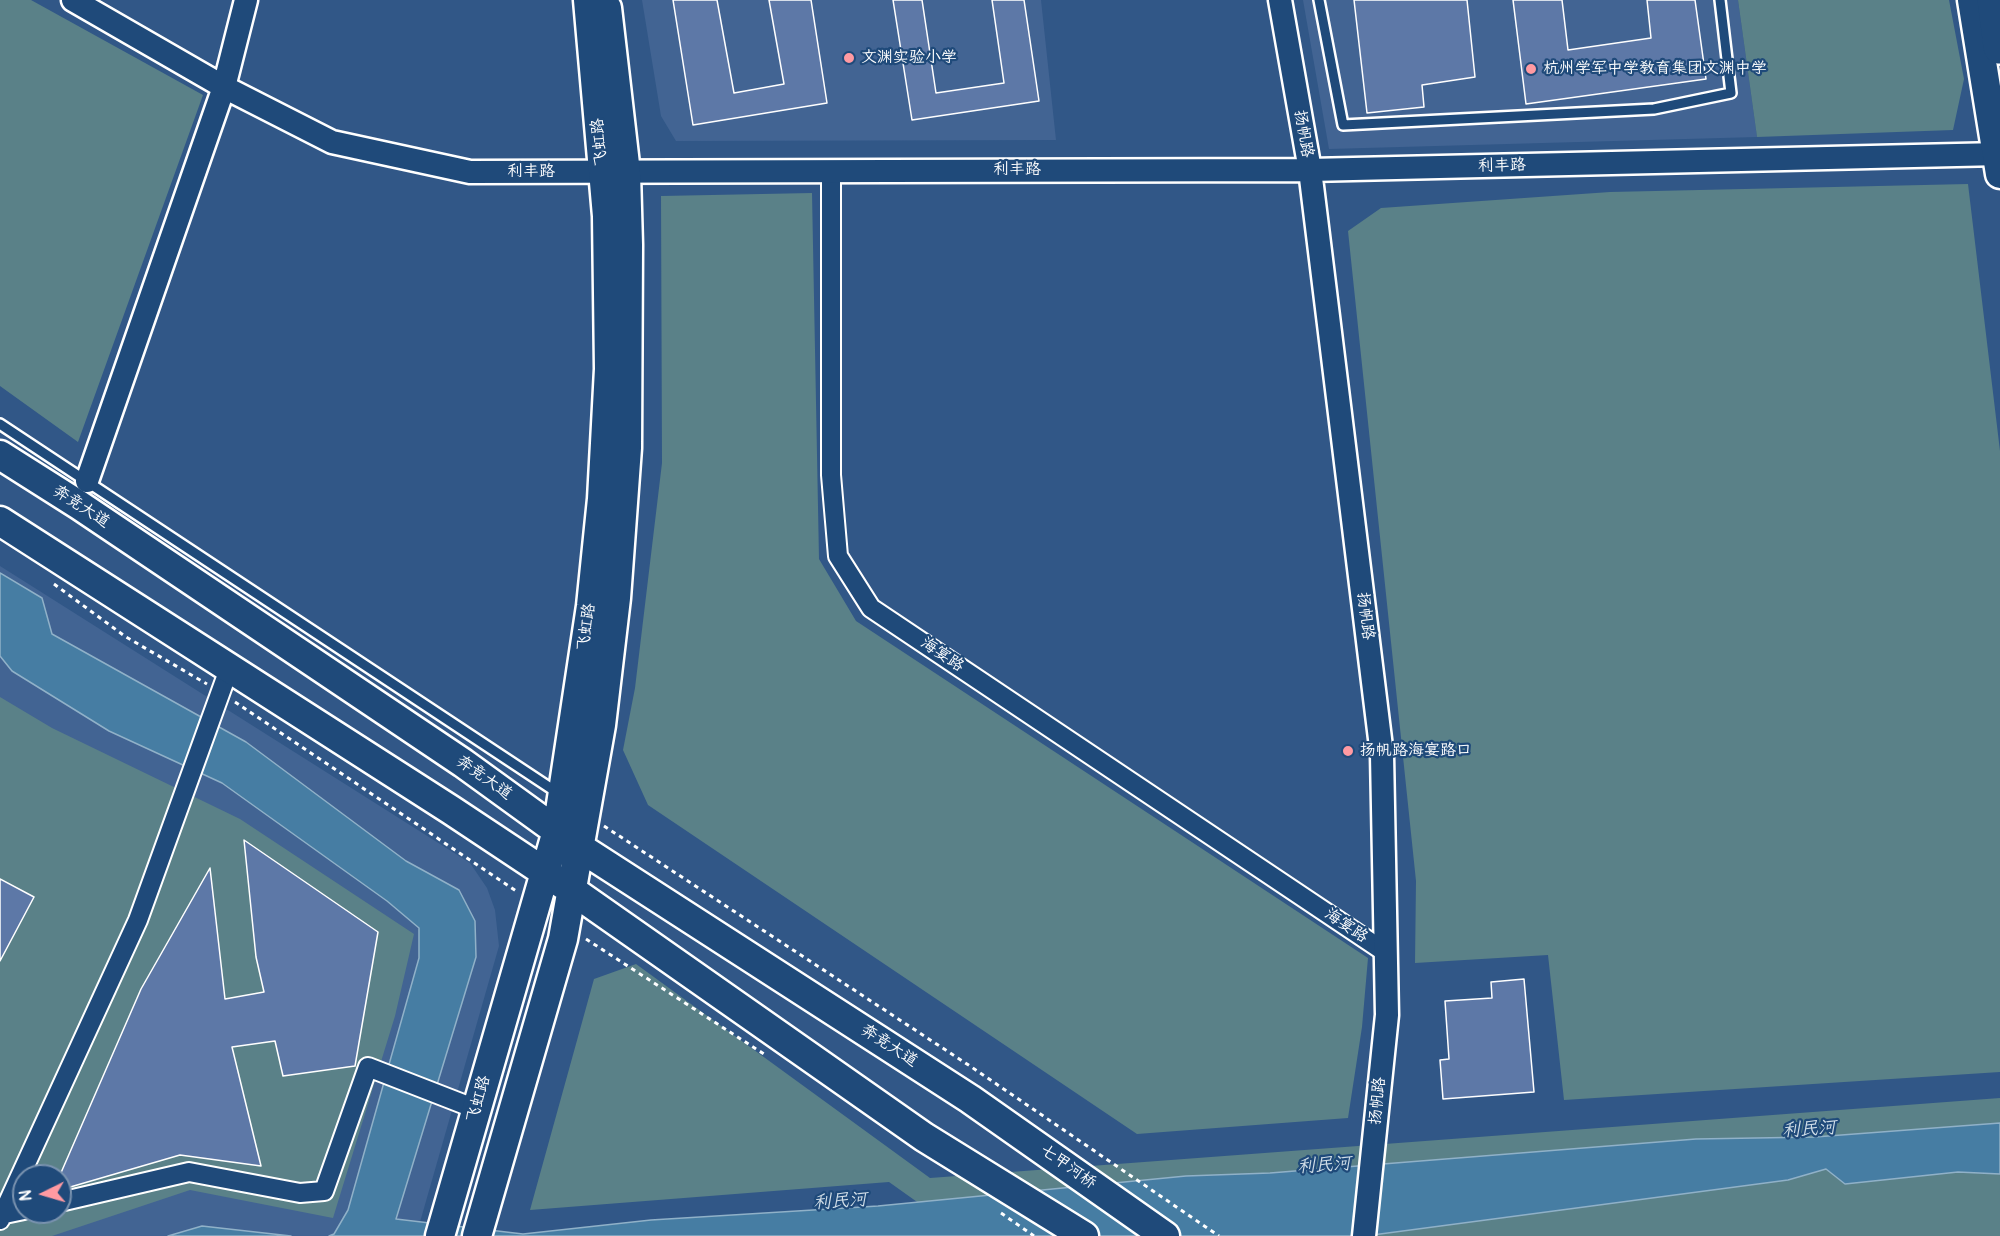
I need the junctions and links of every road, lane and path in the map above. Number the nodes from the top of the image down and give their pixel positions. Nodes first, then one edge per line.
1 (73, 0) edge
2 (246, 0) edge
3 (588, 0) edge
4 (606, 0) edge
5 (1280, 0) edge
6 (1319, 0) edge
7 (1720, 0) edge
8 (1972, 0) edge
9 (1994, 0) edge
10 (2000, 47) edge
11 (224, 87) junction
12 (1999, 161) edge
13 (831, 170) junction
14 (1310, 170) junction
15 (614, 172) junction
16 (0, 424) edge
17 (0, 455) edge
18 (87, 481) junction
19 (0, 521) edge
20 (229, 669) junction
21 (562, 796) junction
22 (586, 813) junction
23 (568, 839) junction
24 (545, 873) junction
25 (573, 891) junction
26 (1385, 952) junction
27 (970, 1099) joint
28 (476, 1109) junction
29 (72, 1199) edge
30 (1, 1217) edge
31 (481, 1225) edge
32 (442, 1226) edge
33 (1084, 1236) edge
34 (1165, 1236) edge
35 (1219, 1236) edge
36 (1364, 1236) edge

1 - 11 street, 利丰路
2 - 11 street
3 - 15 main road, 飞虹路
4 - 15 main road, 飞虹路
5 - 14 street, 扬帆路
6 - 7 lane
8 - 12 main road
9 - 10 highway
11 - 15 street, 利丰路
11 - 18 street
12 - 14 street, 利丰路
13 - 14 street, 利丰路
13 - 15 street, 利丰路
13 - 26 street, 海宴路
14 - 26 street, 扬帆路
15 - 21 main road, 飞虹路
15 - 22 main road, 飞虹路
16 - 18 lane
17 - 23 main road, 奔竞大道
18 - 21 lane
19 - 20 main road
20 - 24 main road
20 - 30 street
21 - 23 main road, 飞虹路
22 - 23 main road, 飞虹路
22 - 35 path
23 - 24 main road, 飞虹路
23 - 25 main road, 飞虹路
23 - 27 main road, 奔竞大道
24 - 25 main road
24 - 28 main road, 飞虹路
25 - 31 main road, 飞虹路
25 - 33 main road
26 - 36 street, 扬帆路
27 - 34 main road, 七甲河桥
28 - 29 street
28 - 32 main road, 飞虹路

